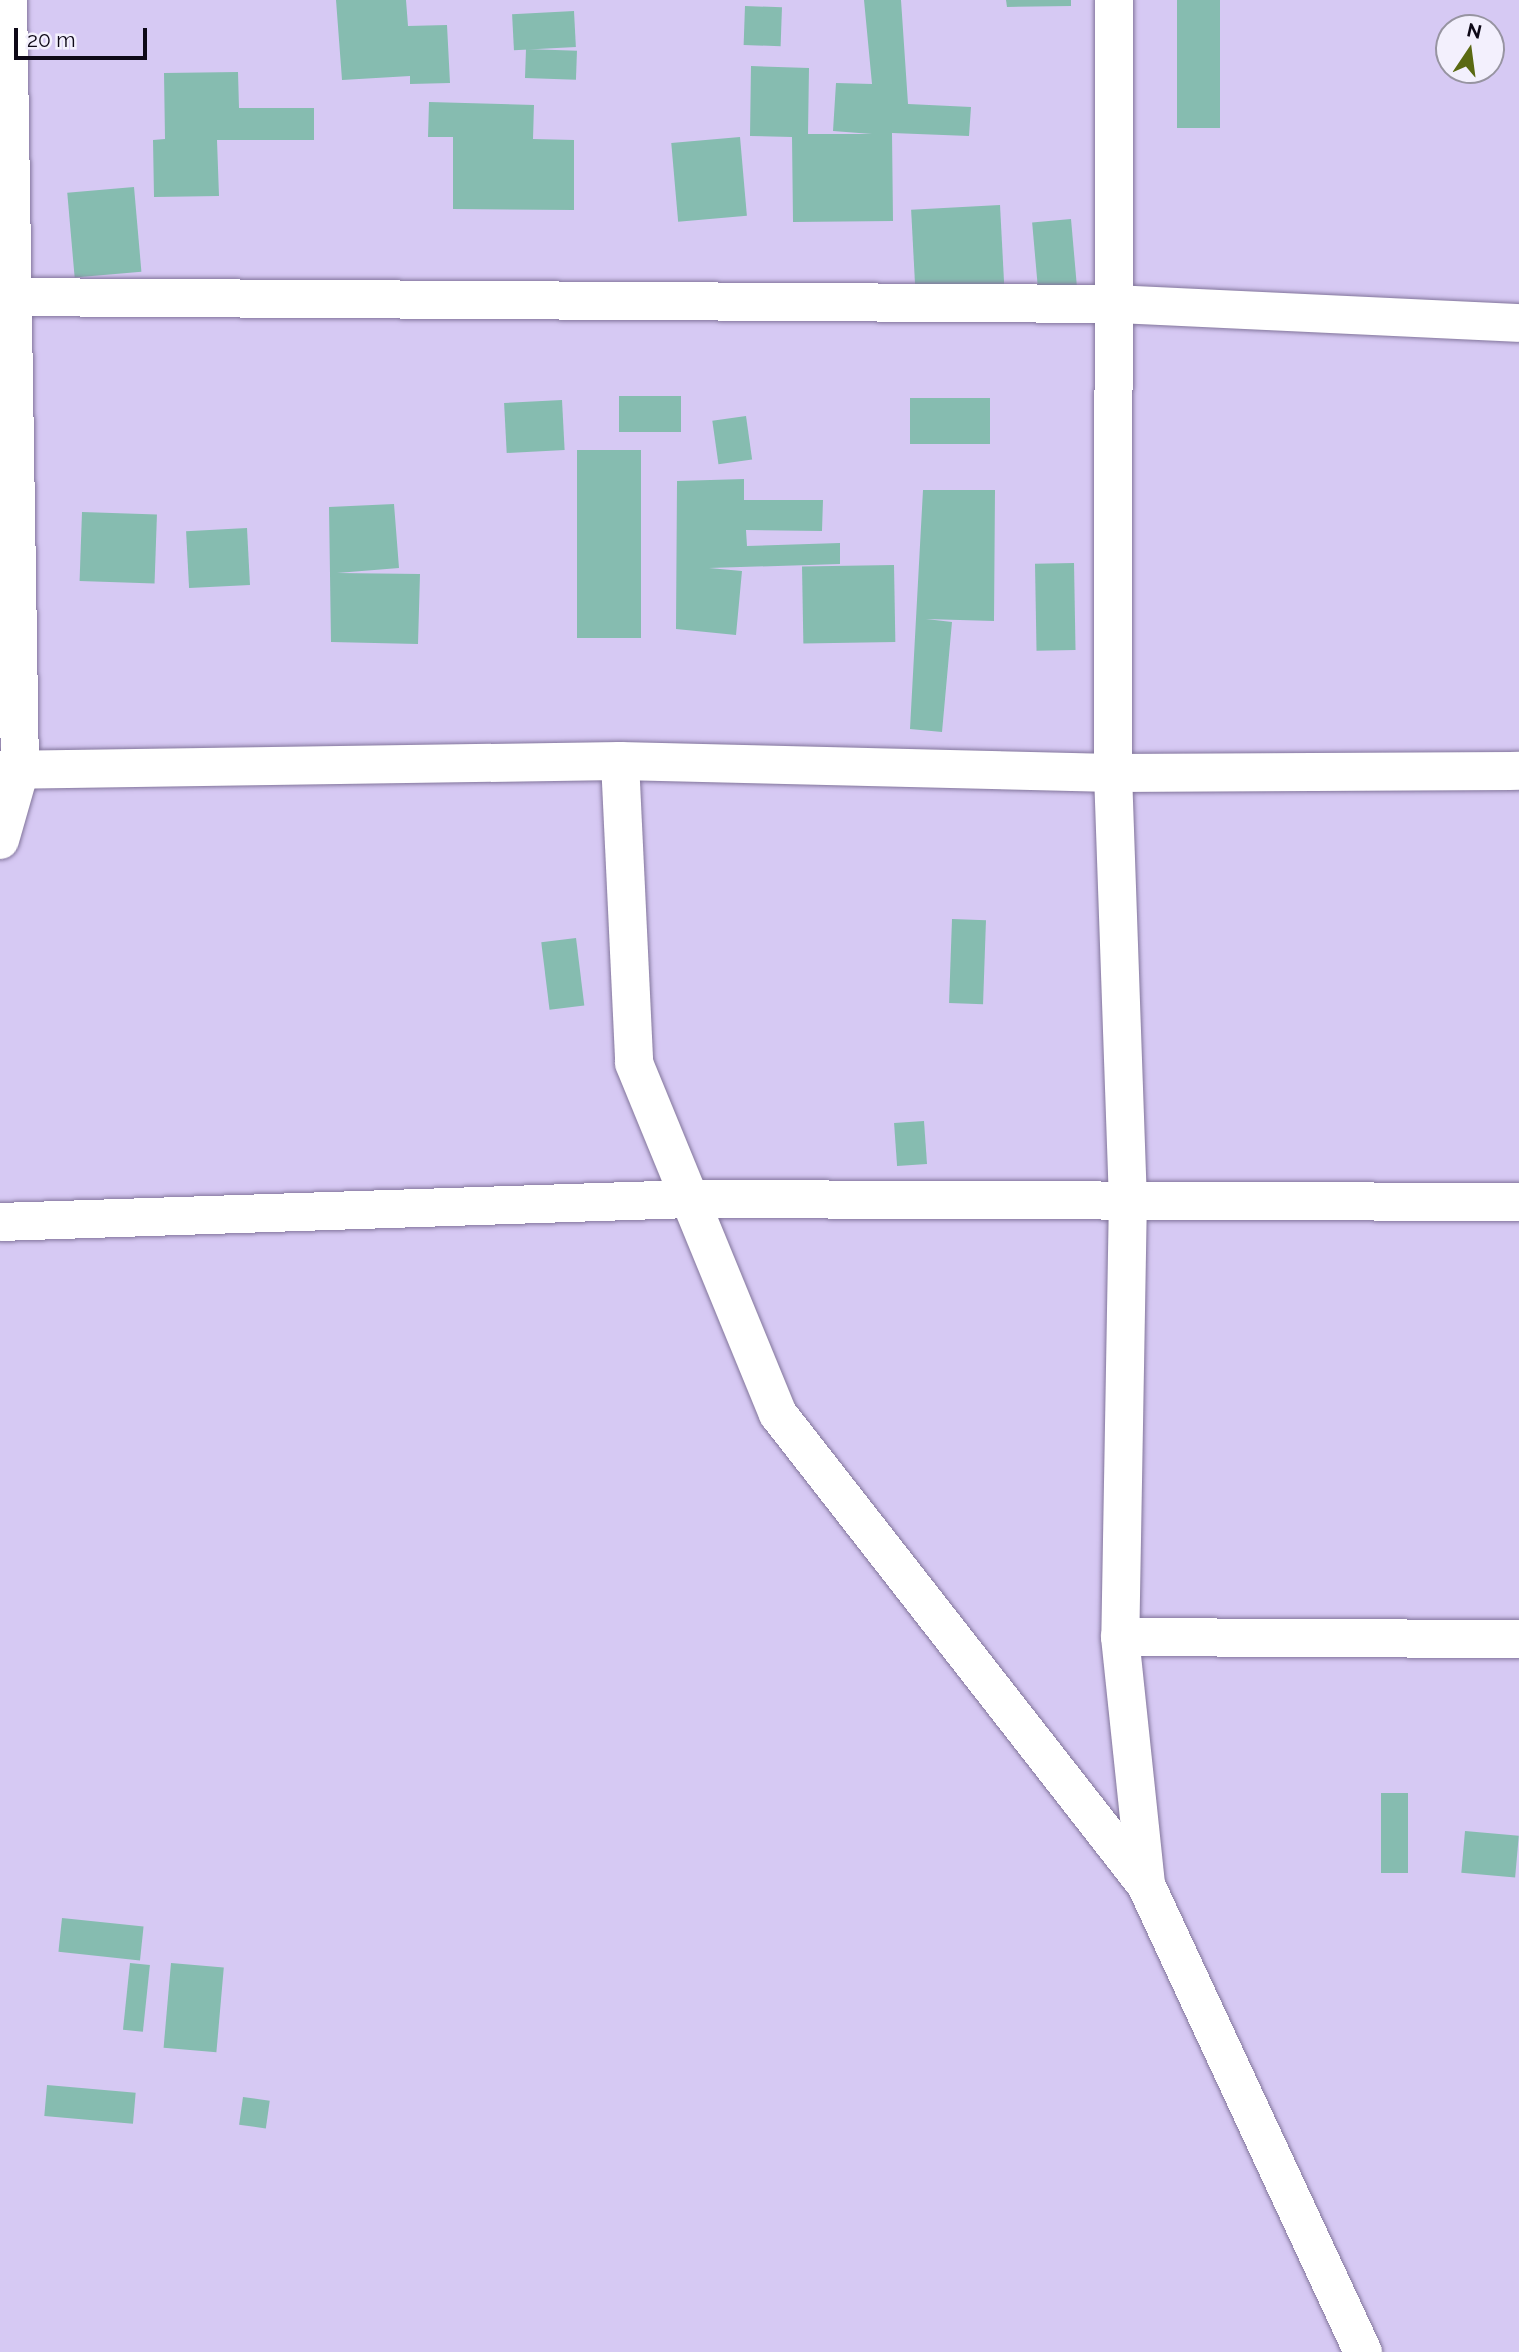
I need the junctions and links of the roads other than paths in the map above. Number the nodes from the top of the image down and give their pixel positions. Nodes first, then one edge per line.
1 (8, 0) edge
2 (1114, 0) edge
3 (8, 297) edge
4 (1116, 304) junction
5 (1519, 323) edge
6 (620, 761) junction
7 (10, 770) edge
8 (1519, 771) edge
9 (1114, 773) junction
10 (0, 840) edge
11 (1128, 1196) junction
12 (690, 1199) junction
13 (1519, 1202) edge
14 (0, 1222) edge
15 (1120, 1637) junction
16 (1519, 1639) edge
17 (1146, 1885) junction
18 (1363, 2352) edge

1 - 3 street
2 - 4 street
3 - 4 street
3 - 7 street
4 - 5 street
4 - 9 street
6 - 7 street
6 - 9 street
6 - 12 street
7 - 10 street
8 - 9 street
9 - 11 street
11 - 12 street
11 - 13 street
11 - 15 street
12 - 14 street
12 - 17 street
15 - 16 street
15 - 17 street
17 - 18 street

